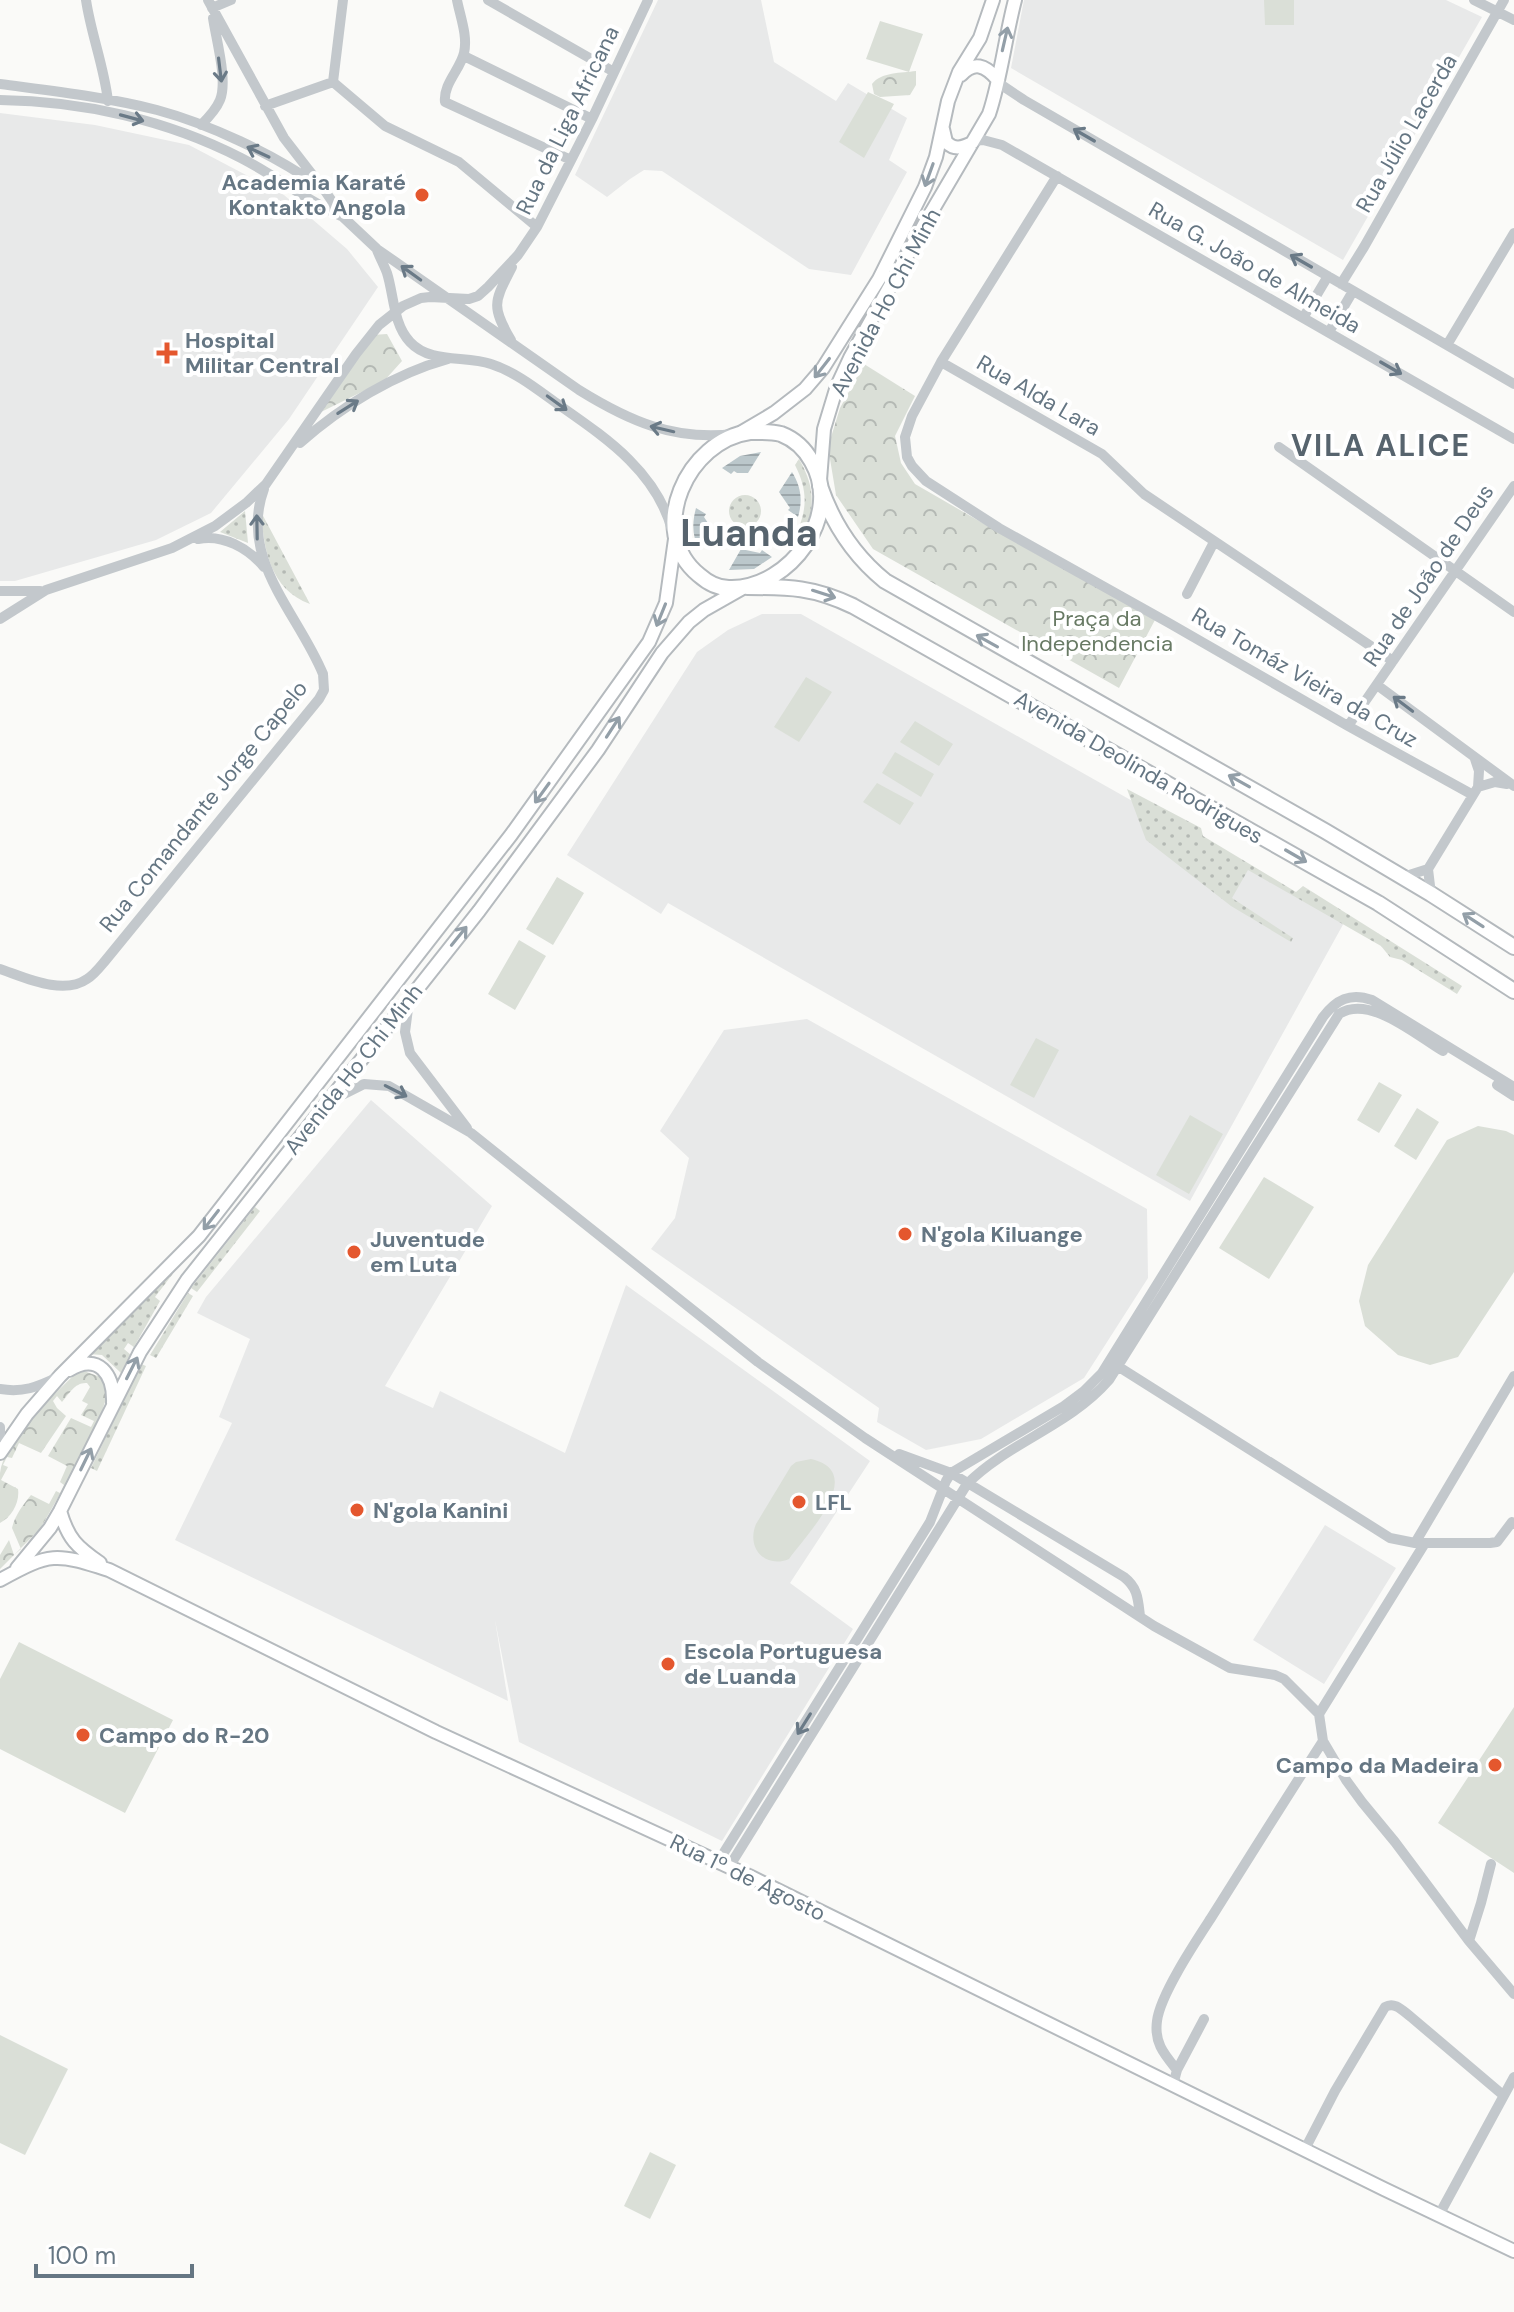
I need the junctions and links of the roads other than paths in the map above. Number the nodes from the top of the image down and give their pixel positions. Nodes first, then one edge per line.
1 (86, 0) edge
2 (231, 0) edge
3 (343, 0) edge
4 (457, 0) edge
5 (488, 0) edge
6 (648, 0) edge
7 (993, 0) edge
8 (1015, 0) edge
9 (1474, 0) edge
10 (1504, 0) edge
11 (210, 4) edge
12 (1498, 12) junction
13 (1514, 20) edge
14 (464, 56) junction
15 (614, 72) junction
16 (997, 79) junction
17 (333, 82) junction
18 (0, 84) edge
19 (955, 84) junction
20 (0, 100) edge
21 (108, 101) junction
22 (265, 106) junction
23 (592, 119) junction
24 (943, 122) junction
25 (201, 125) junction
26 (974, 141) junction
27 (571, 160) junction
28 (1057, 176) junction
29 (325, 191) junction
30 (343, 217) junction
31 (537, 227) junction
32 (1514, 233) edge
33 (377, 249) junction
34 (518, 255) junction
35 (1328, 276) junction
36 (1341, 284) junction
37 (1353, 291) junction
38 (445, 298) junction
39 (395, 311) junction
40 (1303, 318) junction
41 (1329, 332) junction
42 (514, 345) junction
43 (1447, 345) junction
44 (451, 358) junction
45 (941, 362) junction
46 (1514, 384) edge
47 (740, 433) junction
48 (1514, 439) edge
49 (1279, 447) dead end
50 (286, 455) junction
51 (266, 484) junction
52 (820, 486) junction
53 (1514, 486) edge
54 (675, 539) junction
55 (1214, 542) junction
56 (181, 545) junction
57 (267, 571) junction
58 (1456, 572) junction
59 (747, 587) junction
60 (46, 590) junction
61 (0, 591) edge
62 (1187, 594) dead end
63 (1514, 612) edge
64 (0, 619) edge
65 (1393, 661) junction
66 (1377, 685) junction
67 (1348, 726) junction
68 (1474, 757) junction
69 (1514, 786) edge
70 (1476, 791) junction
71 (1428, 869) junction
72 (1403, 877) junction
73 (1431, 894) junction
74 (1514, 947) edge
75 (0, 969) edge
76 (1514, 991) edge
77 (410, 997) junction
78 (1514, 1087) edge
79 (1514, 1096) edge
80 (325, 1104) junction
81 (471, 1133) junction
82 (1119, 1367) junction
83 (60, 1376) junction
84 (1514, 1376) edge
85 (0, 1389) edge
86 (112, 1407) junction
87 (0, 1427) edge
88 (0, 1436) edge
89 (865, 1438) junction
90 (0, 1453) edge
91 (980, 1456) junction
92 (917, 1462) junction
93 (951, 1473) junction
94 (967, 1484) junction
95 (943, 1489) junction
96 (957, 1498) junction
97 (60, 1511) junction
98 (1513, 1522) edge
99 (1420, 1543) junction
100 (109, 1570) junction
101 (13, 1572) junction
102 (0, 1582) edge
103 (1140, 1616) junction
104 (1319, 1714) junction
105 (1323, 1741) junction
106 (723, 1864) junction
107 (1491, 1864) dead end
108 (1469, 1941) junction
109 (1514, 1994) edge
110 (1204, 2019) dead end
111 (1177, 2070) junction
112 (1514, 2077) edge
113 (1173, 2085) junction
114 (1503, 2095) junction
115 (1305, 2149) junction
116 (1439, 2215) junction
117 (1514, 2251) edge

1 - 21 street
2 - 11 street
3 - 17 street
4 - 14 street
5 - 15 street
6 - 15 street, Rua da Liga Africana
7 - 19 main road, Avenida Ho Chi Minh
16 -> 8 main road
9 - 12 street
10 - 12 street, Rua Júlio Lacerda
11 - 22 street
11 -> 25 street
12 - 13 street
12 - 36 street, Rua Júlio Lacerda
14 - 23 street
14 - 27 street
15 - 23 street, Rua da Liga Africana
16 - 19 main road
16 - 26 main road
35 -> 16 street, Rua G. João de Almeida
17 - 22 street
17 - 31 street
18 - 21 street
19 - 24 main road, Avenida Ho Chi Minh
20 -> 30 street
21 - 25 street
22 - 29 street
23 - 27 street, Rua da Liga Africana
24 - 26 main road
24 -> 47 main road, Avenida Ho Chi Minh
29 -> 25 street
26 - 28 street, Rua G. João de Almeida
26 - 52 main road, Avenida Ho Chi Minh
27 - 31 street, Rua da Liga Africana
28 - 40 street, Rua G. João de Almeida
28 - 45 street, Rua Tomáz Vieira da Cruz
29 - 30 street
30 - 33 street
31 - 34 street, Rua da Liga Africana
32 - 43 street
38 -> 33 street
33 - 39 street
34 - 38 street, Rua da Liga Africana
34 - 42 street, Rua da Liga Africana
35 - 36 street, Rua G. João de Almeida
35 - 40 street
36 - 37 street, Rua G. João de Almeida
37 - 41 street
37 - 43 street, Rua G. João de Almeida
38 - 39 street, Rua da Liga Africana
38 - 42 street
39 - 44 street
39 - 50 street
40 - 41 street, Rua G. João de Almeida
41 -> 48 street, Rua G. João de Almeida
47 -> 42 street
43 - 46 street, Rua G. João de Almeida
50 -> 44 street
44 -> 54 street
45 - 55 street, Rua Alda Lara
45 - 67 street, Rua Tomáz Vieira da Cruz
47 - 52 highway
47 - 54 highway
49 - 58 street
50 - 51 street
51 - 56 street
57 -> 51 street, Rua Comandante Jorge Capelo
52 - 59 highway
72 -> 52 highway, Avenida Deolinda Rodrigues
53 - 58 street, Rua de João de Deus
54 - 59 highway
54 -> 83 main road, Avenida Ho Chi Minh
55 - 62 street
55 - 65 street, Rua Alda Lara
56 - 57 street, Rua Comandante Jorge Capelo
56 - 60 street
57 - 75 street, Rua Comandante Jorge Capelo
58 - 63 street
58 - 65 street, Rua de João de Deus
59 -> 76 highway, Avenida Deolinda Rodrigues
77 -> 59 main road, Avenida Ho Chi Minh
60 - 61 street
60 - 64 street
65 - 66 street, Rua de João de Deus
66 - 67 street, Rua de João de Deus
68 -> 66 street
67 - 70 street, Rua Tomáz Vieira da Cruz
68 - 69 street
68 - 70 street
69 - 70 street
70 - 71 street
71 - 72 street
71 - 73 street
72 - 73 highway, Avenida Deolinda Rodrigues
74 -> 73 highway, Avenida Deolinda Rodrigues
77 - 80 main road, Avenida Ho Chi Minh
77 - 81 street
78 - 91 street
79 - 82 street
80 -> 81 street
86 -> 80 main road, Avenida Ho Chi Minh
81 - 89 street
82 - 94 street
82 - 99 street
83 - 85 street
83 - 86 main road
83 - 90 main road, Avenida Ho Chi Minh
84 - 99 street
97 -> 86 main road, Avenida Ho Chi Minh
87 - 88 street
89 - 92 street
89 - 95 street
91 - 92 street
91 - 93 street
92 - 93 street
93 - 94 street
93 - 95 street
94 - 96 street
94 - 103 street
95 - 96 street
95 -> 106 street
96 - 103 street
96 - 106 street
97 - 100 main road
97 - 101 main road, Avenida Ho Chi Minh
98 - 99 street
99 - 104 street
100 - 101 main road
100 - 106 main road, Rua 1º de Agosto
101 - 102 main road
103 - 104 street
104 - 105 street
105 - 108 street
105 - 111 street
106 - 113 main road, Rua 1º de Agosto
107 - 108 street
108 - 109 street
110 - 111 street
111 - 113 street
112 - 114 street
113 - 115 main road, Rua 1º de Agosto
114 - 115 street
114 - 116 street
115 - 116 main road, Rua 1º de Agosto
116 - 117 main road, Rua 1º de Agosto

